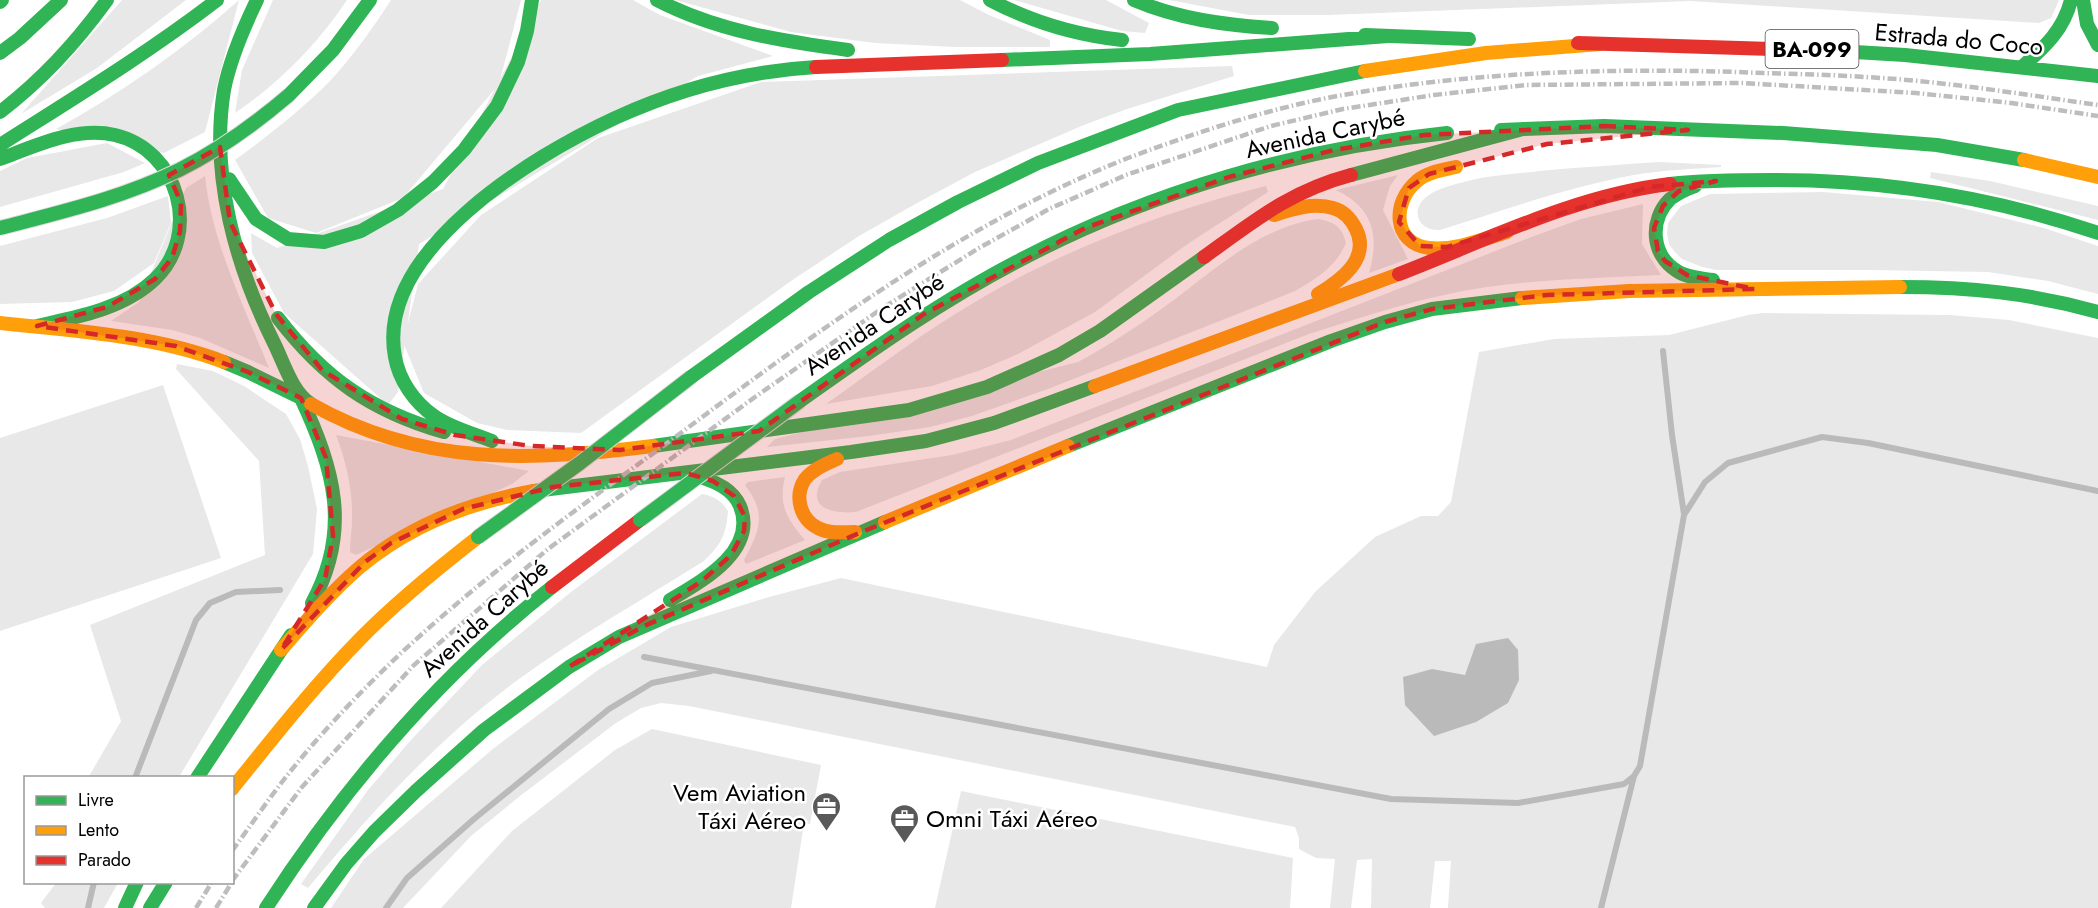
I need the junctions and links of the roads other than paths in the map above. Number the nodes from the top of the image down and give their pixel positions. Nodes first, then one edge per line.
1 (61, 0) edge
2 (107, 0) edge
3 (217, 0) edge
4 (257, 0) edge
5 (370, 0) edge
6 (532, 0) edge
7 (657, 0) edge
8 (990, 0) edge
9 (1134, 0) edge
10 (2071, 0) edge
11 (2083, 0) edge
12 (1388, 36) junction
13 (1600, 44) junction
14 (2098, 45) edge
15 (1235, 48) junction
16 (0, 53) edge
17 (927, 60) junction
18 (2023, 66) junction
19 (2098, 76) edge
20 (0, 112) edge
21 (1522, 129) junction
22 (1688, 130) junction
23 (1567, 141) dead end
24 (0, 146) edge
25 (220, 151) junction
26 (0, 159) edge
27 (1474, 162) dead end
28 (2098, 177) edge
29 (1716, 181) junction
30 (230, 222) junction
31 (0, 228) edge
32 (1507, 232) junction
33 (2098, 233) edge
34 (1219, 244) junction
35 (1755, 289) junction
36 (2098, 312) edge
37 (1282, 318) junction
38 (0, 323) edge
39 (37, 326) junction
40 (301, 398) junction
41 (492, 441) junction
42 (620, 450) junction
43 (858, 453) junction
44 (681, 474) junction
45 (864, 531) junction
46 (280, 650) junction
47 (569, 666) junction
48 (198, 776) edge
49 (234, 787) edge
50 (136, 884) edge
51 (165, 884) edge
52 (125, 908) edge
53 (150, 908) edge
54 (266, 908) edge
55 (314, 908) edge

1 - 16 main road
2 - 20 main road
3 - 24 main road
4 - 25 main road
5 - 31 main road, bridge
6 - 25 main road
7 - 17 main road
8 - 15 main road
9 - 12 main road
10 - 18 main road
11 - 14 main road
12 - 13 main road
12 - 15 main road
13 - 18 main road, Estrada do Coco / BA-099
13 - 49 main road, bridge
15 - 17 main road
17 - 41 main road
18 - 19 main road, Estrada do Coco / BA-099
21 - 22 main road, Avenida Carybé
21 - 34 main road
21 - 54 main road, Avenida Carybé, bridge
22 - 23 main road
22 - 28 main road
25 - 30 main road
26 - 39 main road
27 - 32 main road
29 - 32 main road
29 - 33 main road
29 - 35 main road
30 - 40 main road
30 - 41 main road
32 - 37 main road
34 - 37 main road
34 - 42 main road
35 - 36 main road
35 - 45 main road
37 - 43 main road
38 - 39 main road
39 - 40 main road
40 - 42 main road
40 - 46 main road
41 - 42 main road
43 - 44 main road
43 - 45 main road
44 - 46 main road
44 - 47 main road
45 - 47 main road
46 - 48 main road
47 - 55 main road
50 - 52 main road
51 - 53 main road

